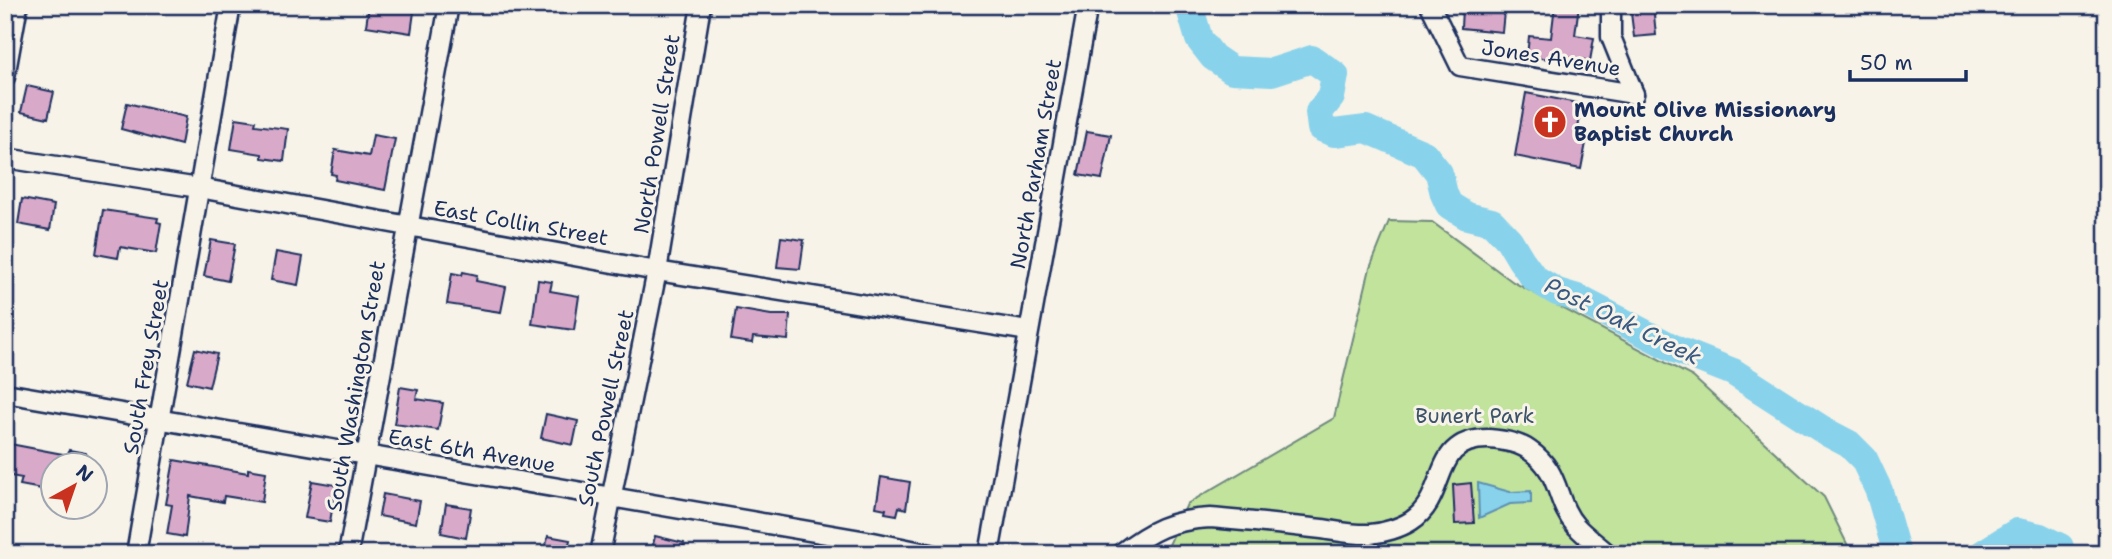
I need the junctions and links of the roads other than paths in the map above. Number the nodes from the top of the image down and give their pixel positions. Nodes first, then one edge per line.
1 (18, 5) edge
2 (231, 5) edge
3 (449, 5) edge
4 (701, 5) edge
5 (1088, 5) edge
6 (1430, 5) edge
7 (1611, 5) edge
8 (5, 77) edge
9 (5, 158) edge
10 (199, 188) junction
11 (408, 226) junction
12 (657, 271) junction
13 (1028, 331) junction
14 (5, 393) edge
15 (160, 419) junction
16 (365, 455) junction
17 (609, 498) junction
18 (136, 554) edge
19 (348, 554) edge
20 (600, 554) edge
21 (931, 554) edge
22 (989, 554) edge
23 (1120, 554) edge
24 (1608, 554) edge

1 - 8 street
2 - 10 street, South Frey Street
3 - 11 street, South Washington Street
4 - 12 street, North Powell Street
5 - 13 street, North Parham Street
6 - 7 street, Jones Avenue
9 - 10 street, East Collin Street
10 - 11 street, East Collin Street
10 - 15 street, South Frey Street
11 - 12 street, East Collin Street
11 - 16 street, South Washington Street
12 - 13 street, East Collin Street
12 - 17 street, South Powell Street
13 - 22 street, North Parham Street
14 - 15 street, East 6th Avenue
15 - 16 street, East 6th Avenue
15 - 18 street, South Frey Street
16 - 17 street, East 6th Avenue
16 - 19 street, South Washington Street
17 - 20 street, South Powell Street
17 - 21 street, East 6th Avenue
23 - 24 street

